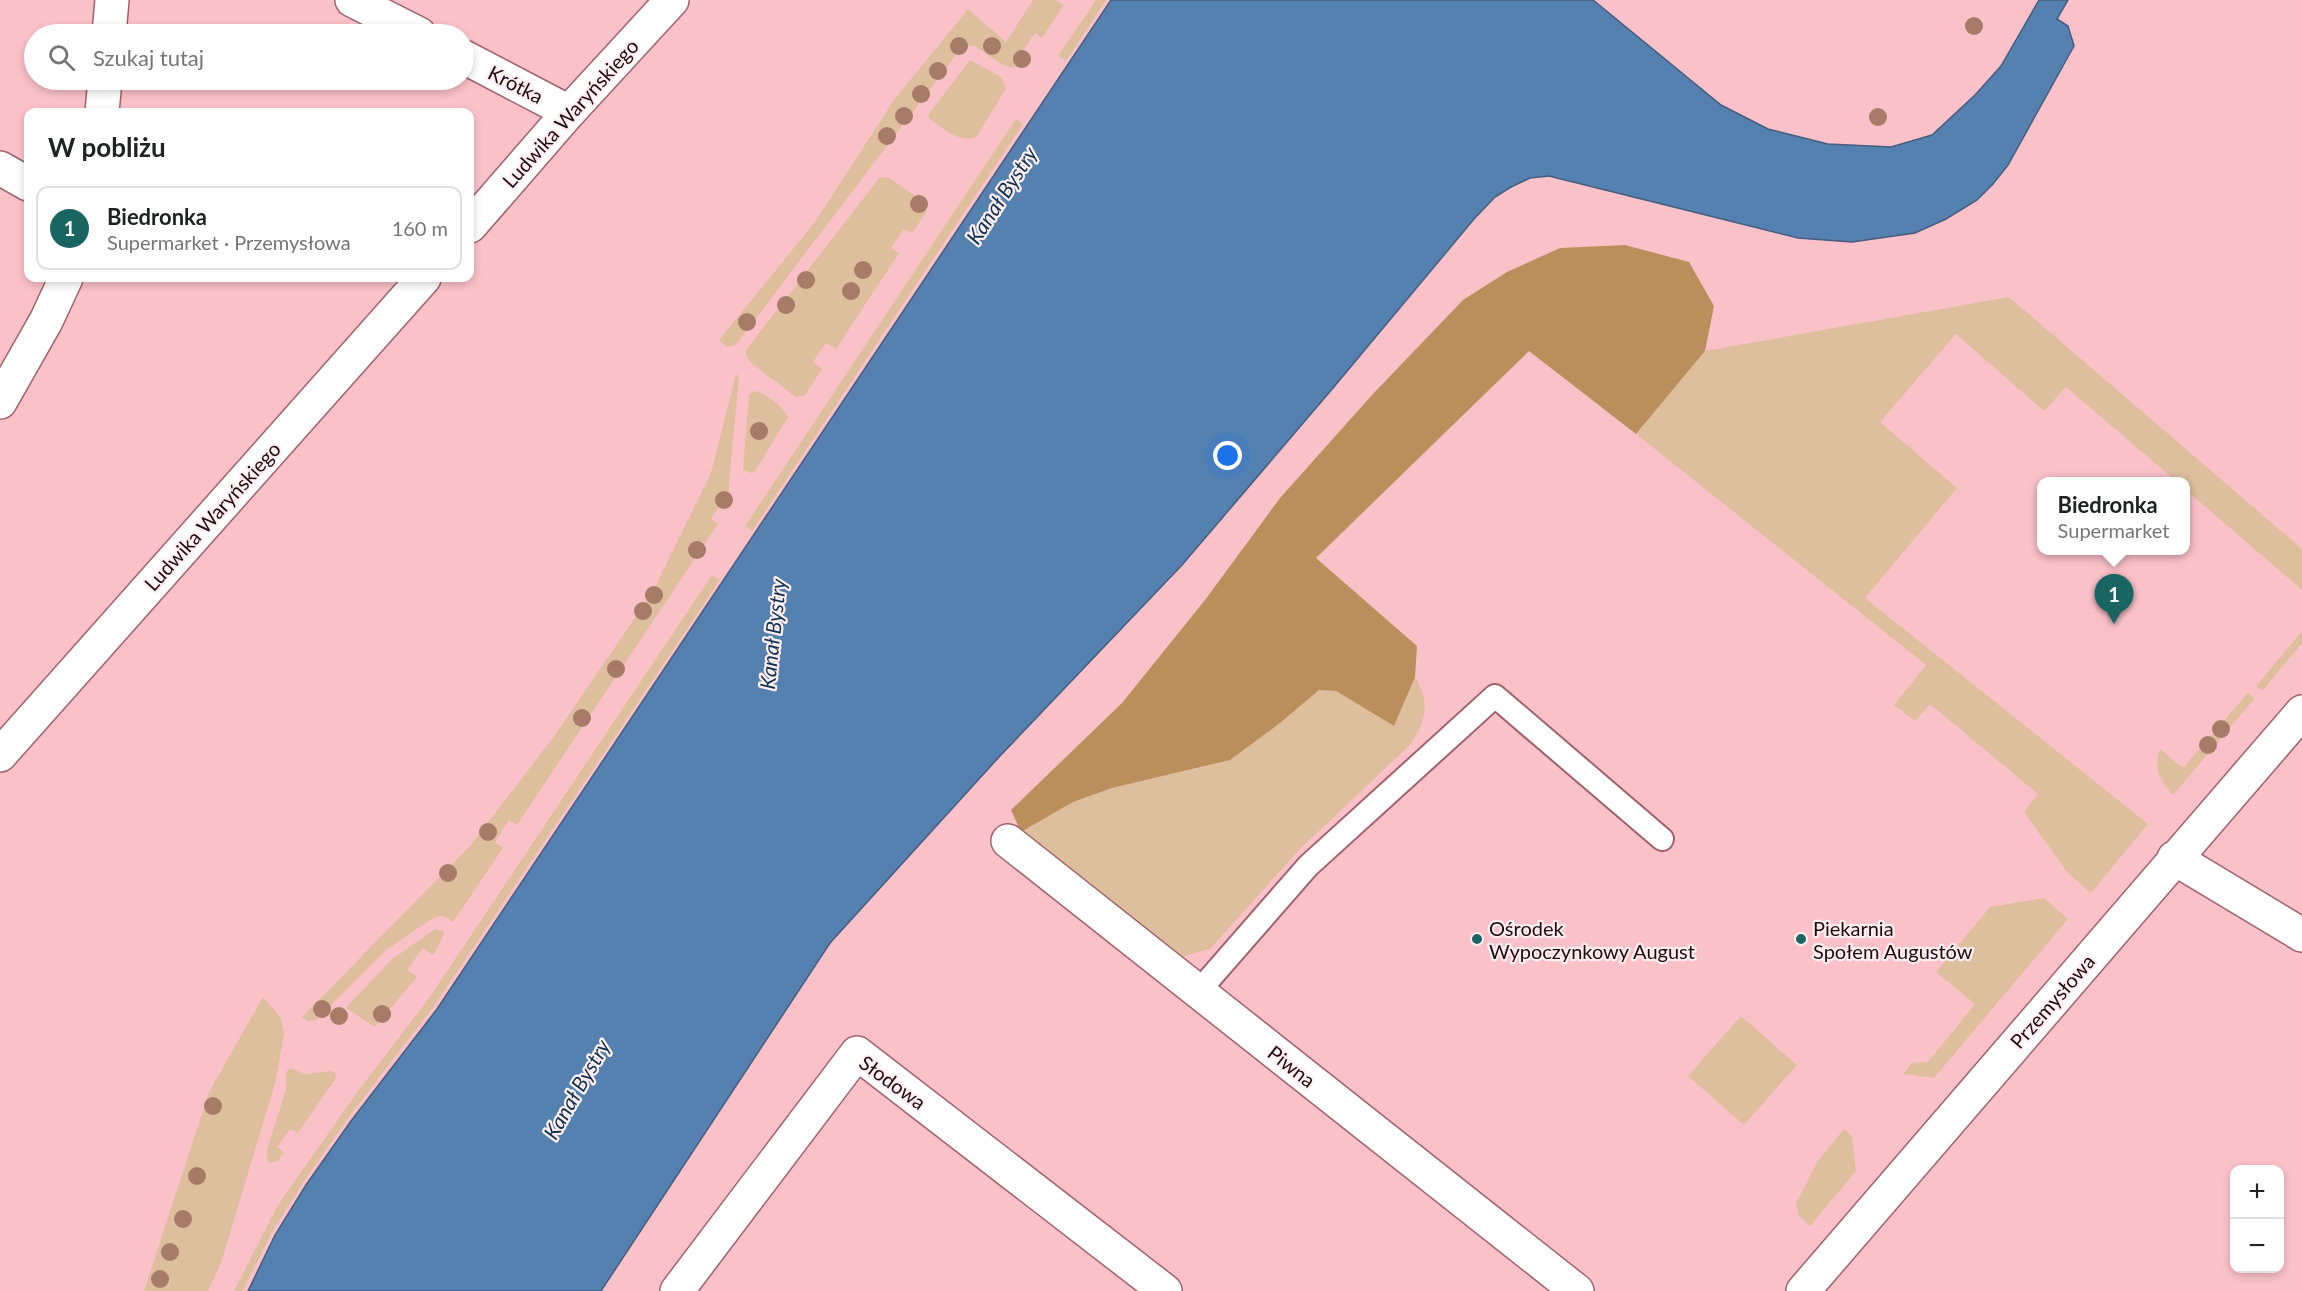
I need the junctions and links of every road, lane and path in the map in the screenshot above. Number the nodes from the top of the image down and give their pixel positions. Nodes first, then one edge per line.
1 (112, 0) edge
2 (352, 0) edge
3 (672, 0) edge
4 (110, 24) edge
5 (399, 24) edge
6 (474, 62) edge
7 (104, 90) edge
8 (102, 108) edge
9 (569, 112) junction
10 (0, 168) edge
11 (24, 182) edge
12 (474, 221) edge
13 (64, 282) edge
14 (420, 282) edge
15 (0, 402) edge
16 (2302, 712) edge
17 (4, 743) edge
18 (1662, 839) dead end
19 (1008, 841) dead end
20 (2174, 858) junction
21 (2302, 935) edge
22 (1198, 992) junction
23 (677, 1291) edge
24 (1165, 1291) edge
25 (1577, 1291) edge
26 (1803, 1291) edge

1 - 4 street
2 - 5 street
3 - 9 street, Ludwika Waryńskiego
6 - 9 street, Krótka
7 - 8 street
9 - 12 street, Ludwika Waryńskiego
10 - 11 street
13 - 15 street
14 - 17 street, Ludwika Waryńskiego
16 - 20 street, Przemysłowa
18 - 22 lane
19 - 22 street, Piwna
20 - 21 street
20 - 26 street, Przemysłowa
22 - 25 street, Piwna
23 - 24 street, Słodowa

